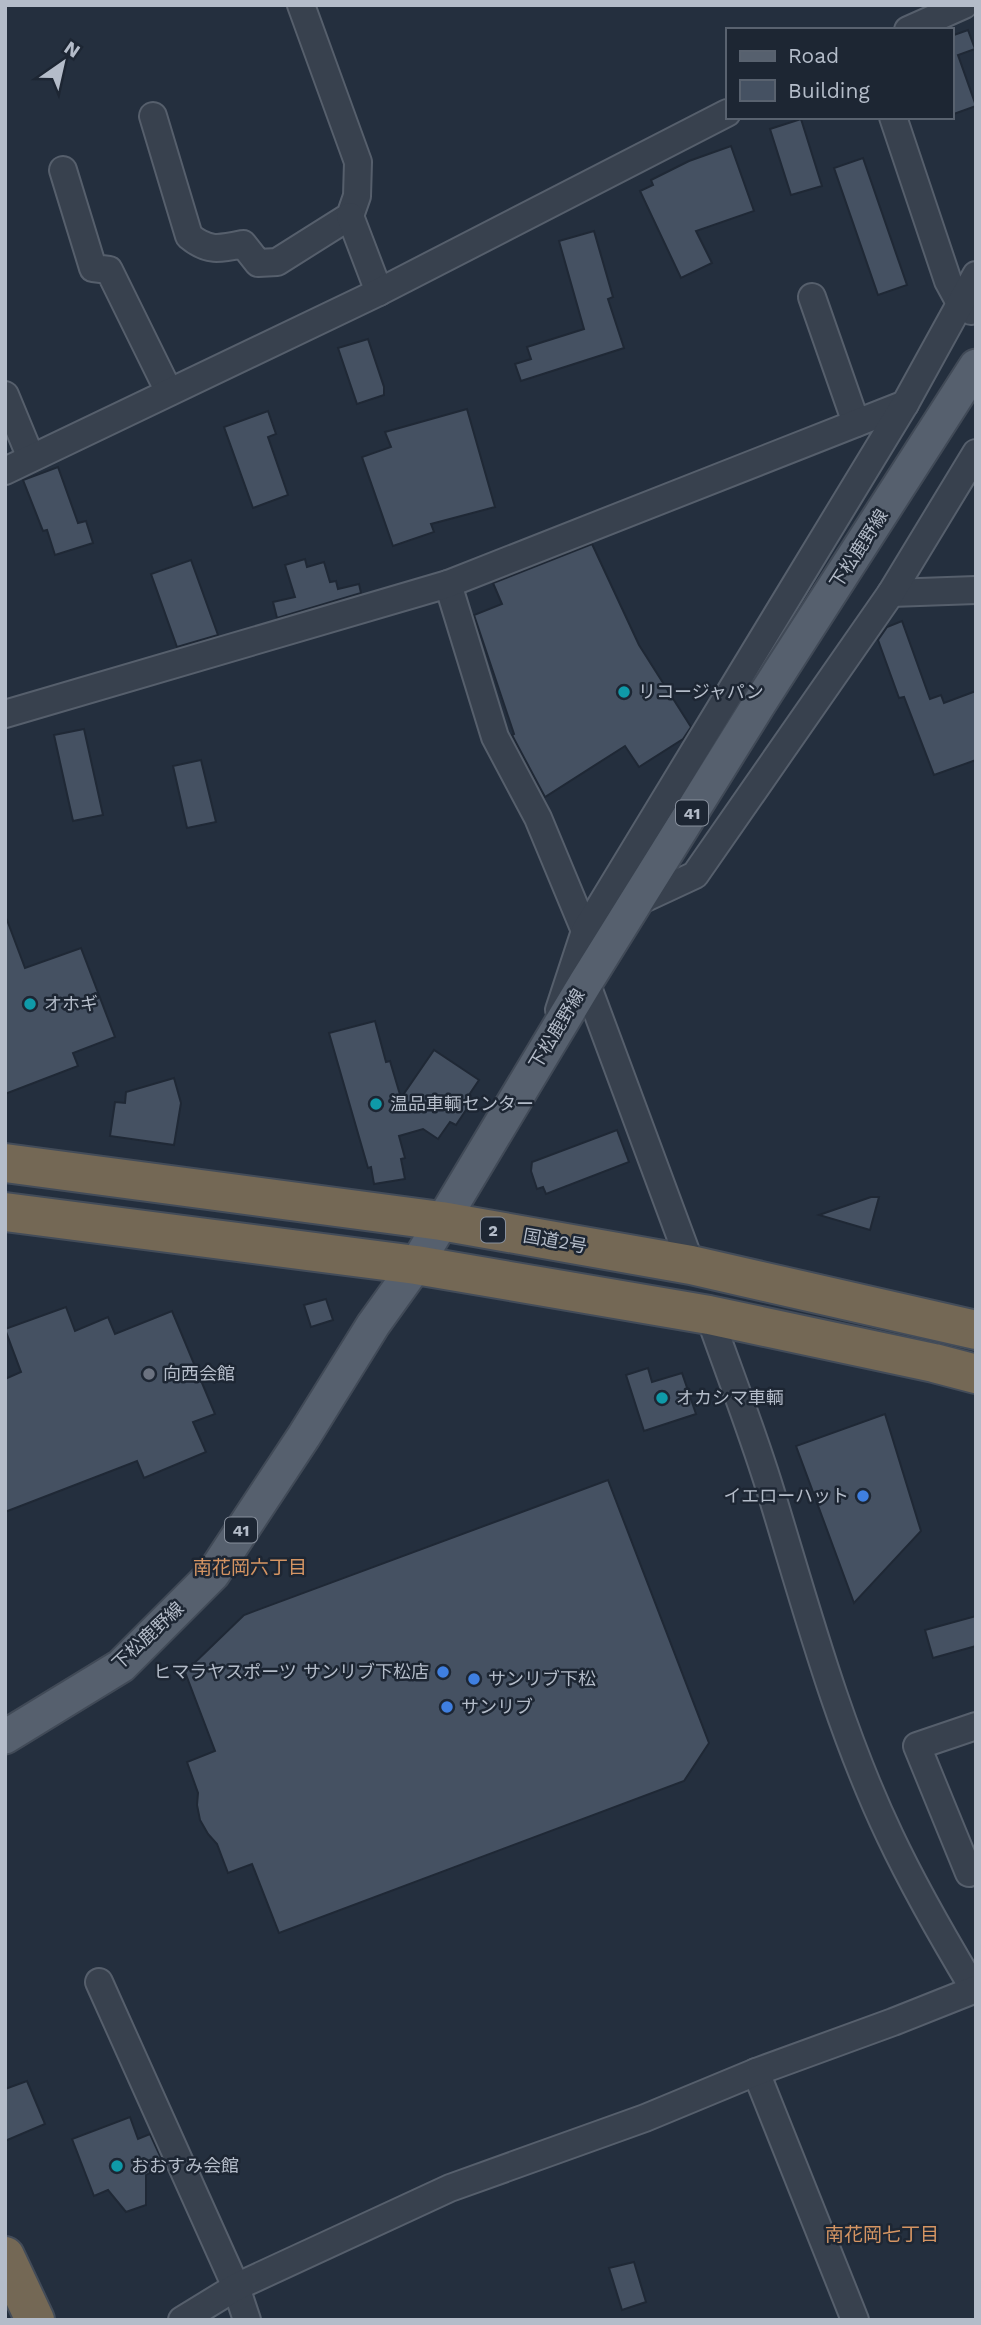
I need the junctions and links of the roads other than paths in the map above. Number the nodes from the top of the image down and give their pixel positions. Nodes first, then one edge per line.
1 (300, 5) edge
2 (964, 5) edge
3 (912, 28) edge
4 (726, 114) edge
5 (153, 116) dead end
6 (894, 119) edge
7 (63, 170) dead end
8 (350, 216) junction
9 (976, 275) edge
10 (379, 292) junction
11 (812, 297) dead end
12 (967, 308) junction
13 (976, 366) edge
14 (169, 392) junction
15 (5, 396) edge
16 (905, 404) junction
17 (856, 423) junction
18 (976, 453) edge
19 (31, 458) junction
20 (5, 471) edge
21 (448, 584) junction
22 (976, 590) edge
23 (891, 593) junction
24 (5, 714) edge
25 (637, 902) junction
26 (585, 931) junction
27 (586, 982) junction
28 (546, 1048) junction
29 (5, 1163) edge
30 (5, 1212) edge
31 (441, 1221) junction
32 (416, 1265) junction
33 (691, 1265) junction
34 (709, 1315) junction
35 (976, 1329) edge
36 (976, 1374) edge
37 (976, 1726) edge
38 (5, 1737) edge
39 (976, 1868) edge
40 (99, 1982) dead end
41 (975, 1989) edge
42 (755, 2072) junction
43 (5, 2256) edge
44 (236, 2287) junction
45 (35, 2320) edge
46 (182, 2320) edge
47 (247, 2320) edge
48 (855, 2320) edge

1 - 8 street
2 - 3 street
4 - 10 street
5 - 8 street
6 - 12 street
7 - 14 street
8 - 10 street
9 - 12 street
10 - 14 street
11 - 17 street
12 - 16 street
13 - 25 main road, 下松鹿野線 / 41
14 - 19 street
15 - 19 street
16 - 17 street
16 - 26 street
17 - 21 street
18 - 23 street
19 - 20 street
21 - 24 street
21 - 26 street
22 - 23 street
23 - 25 street
25 - 27 main road, 下松鹿野線 / 41
26 - 28 street
27 - 28 main road, 下松鹿野線 / 41
27 - 33 street
28 - 31 main road, 下松鹿野線 / 41
29 - 31 highway, 国道2号 / 2
30 - 32 highway
31 - 32 main road, 下松鹿野線 / 41
31 - 33 highway, 国道2号 / 2
32 - 34 highway
32 - 38 main road, 下松鹿野線 / 41
33 - 35 highway, 国道2号 / 2
34 - 36 highway
34 - 41 street
37 - 39 street
40 - 44 street
41 - 42 street
42 - 44 street
42 - 48 street
43 - 45 highway
44 - 46 street
44 - 47 street

